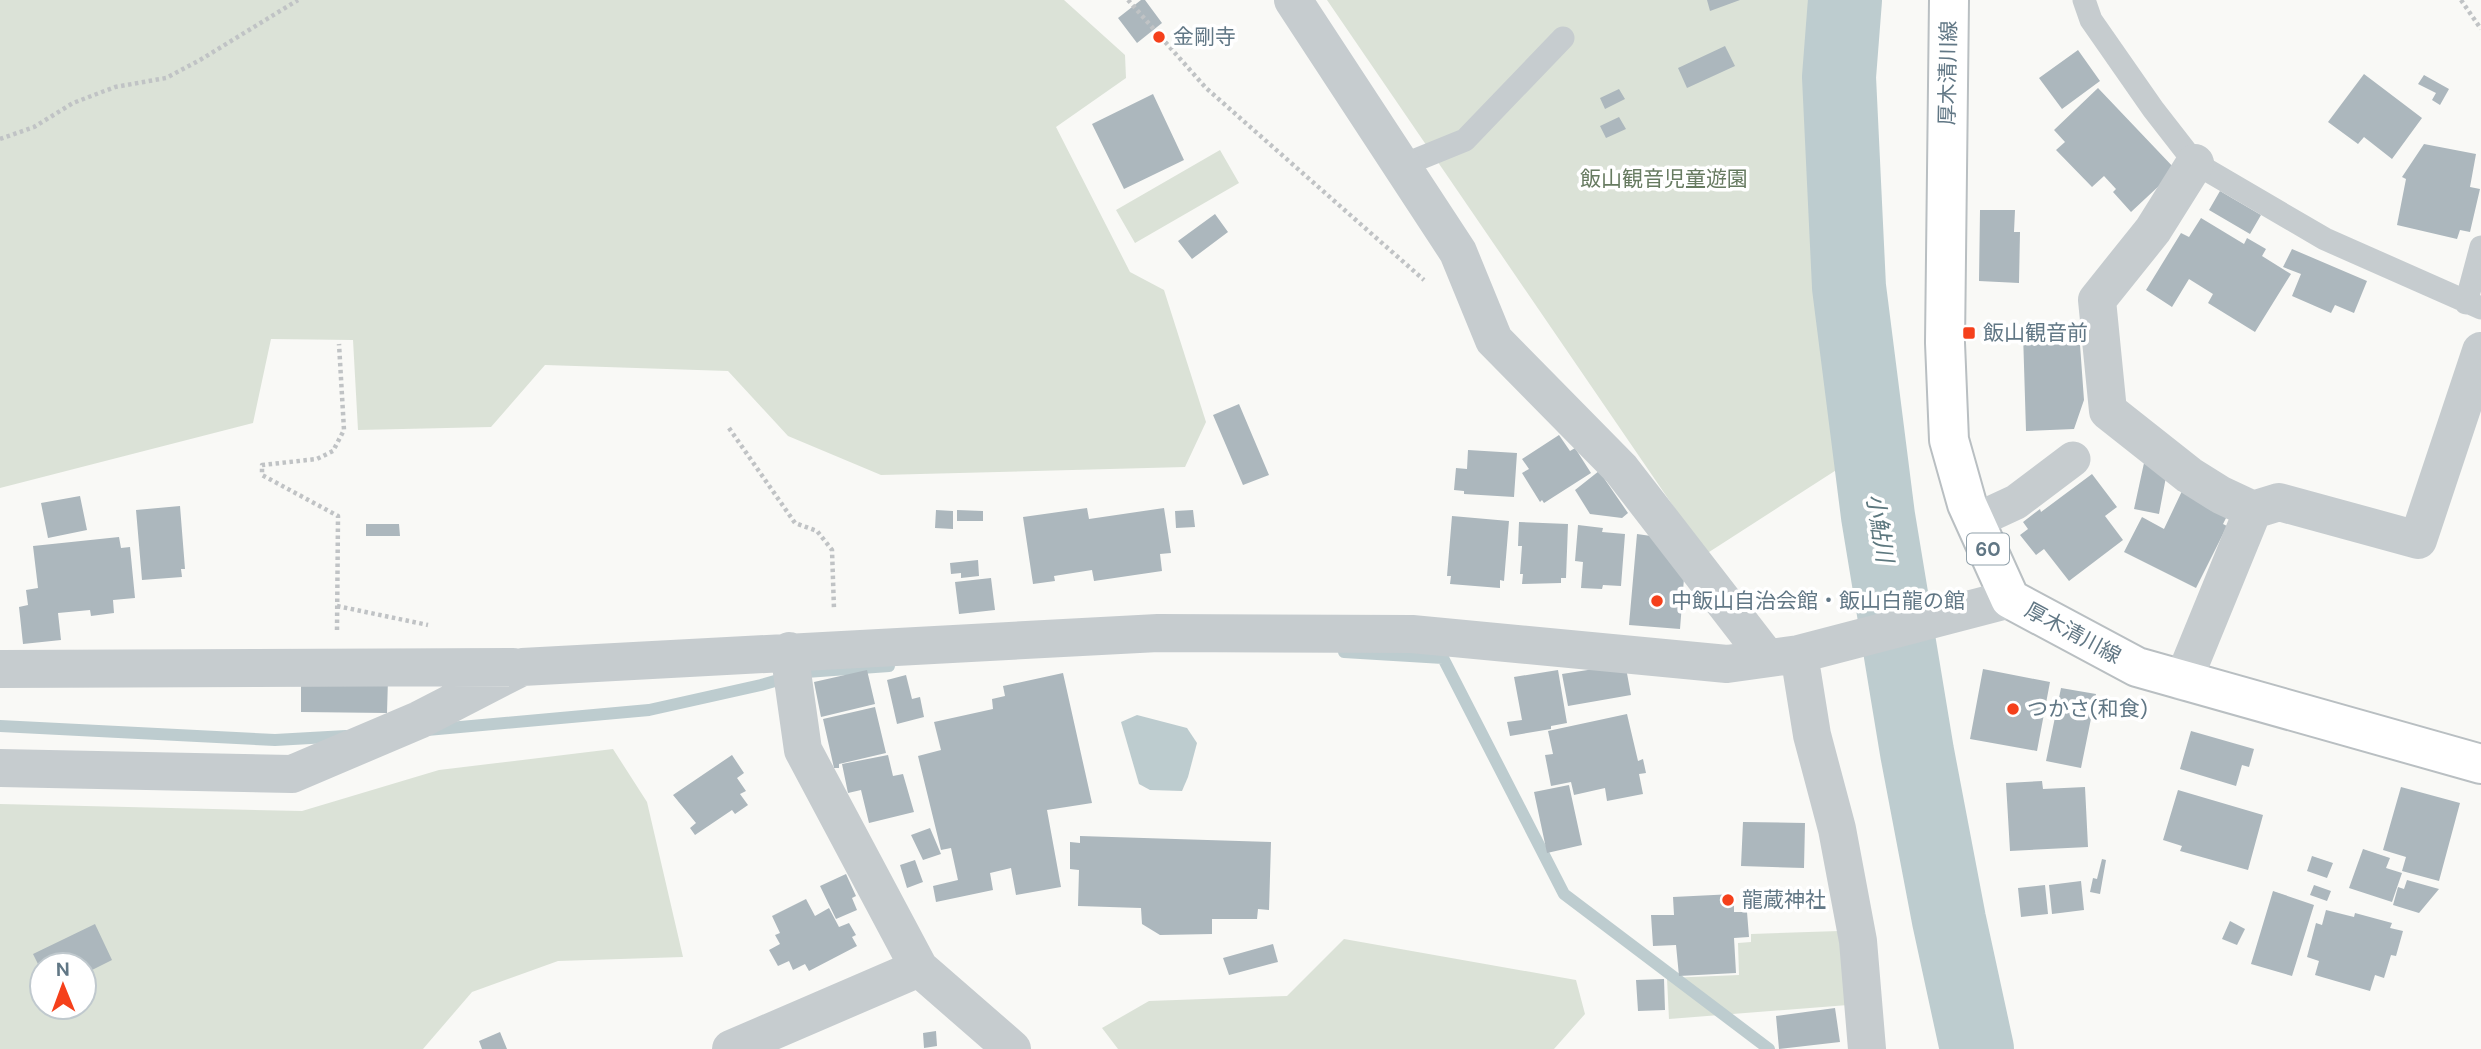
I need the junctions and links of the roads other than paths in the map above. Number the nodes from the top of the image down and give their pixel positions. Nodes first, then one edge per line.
1 (1293, 0) edge
2 (1949, 0) edge
3 (2084, 0) edge
4 (1563, 38) dead end
5 (2195, 163) junction
6 (1401, 166) junction
7 (2481, 247) edge
8 (2474, 305) edge
9 (2481, 351) edge
10 (2073, 458) dead end
11 (2253, 510) junction
12 (1975, 521) junction
13 (2010, 599) junction
14 (789, 652) junction
15 (1797, 653) junction
16 (522, 667) junction
17 (0, 669) edge
18 (2183, 681) junction
19 (2481, 764) edge
20 (0, 768) edge
21 (919, 968) junction
22 (731, 1049) edge
23 (1012, 1049) edge
24 (1867, 1049) edge

1 - 6 street
2 - 12 main road, 厚木清川線 / 60
3 - 5 lane
4 - 6 lane
5 - 8 lane
5 - 11 street
6 - 15 street
7 - 8 lane
9 - 11 street
10 - 12 street
11 - 18 street
12 - 13 main road, 厚木清川線 / 60
13 - 15 street
13 - 18 main road, 厚木清川線
14 - 15 street
14 - 16 street
14 - 21 street
15 - 24 street
16 - 17 street
16 - 20 street
18 - 19 main road, 厚木清川線
21 - 22 street
21 - 23 street

